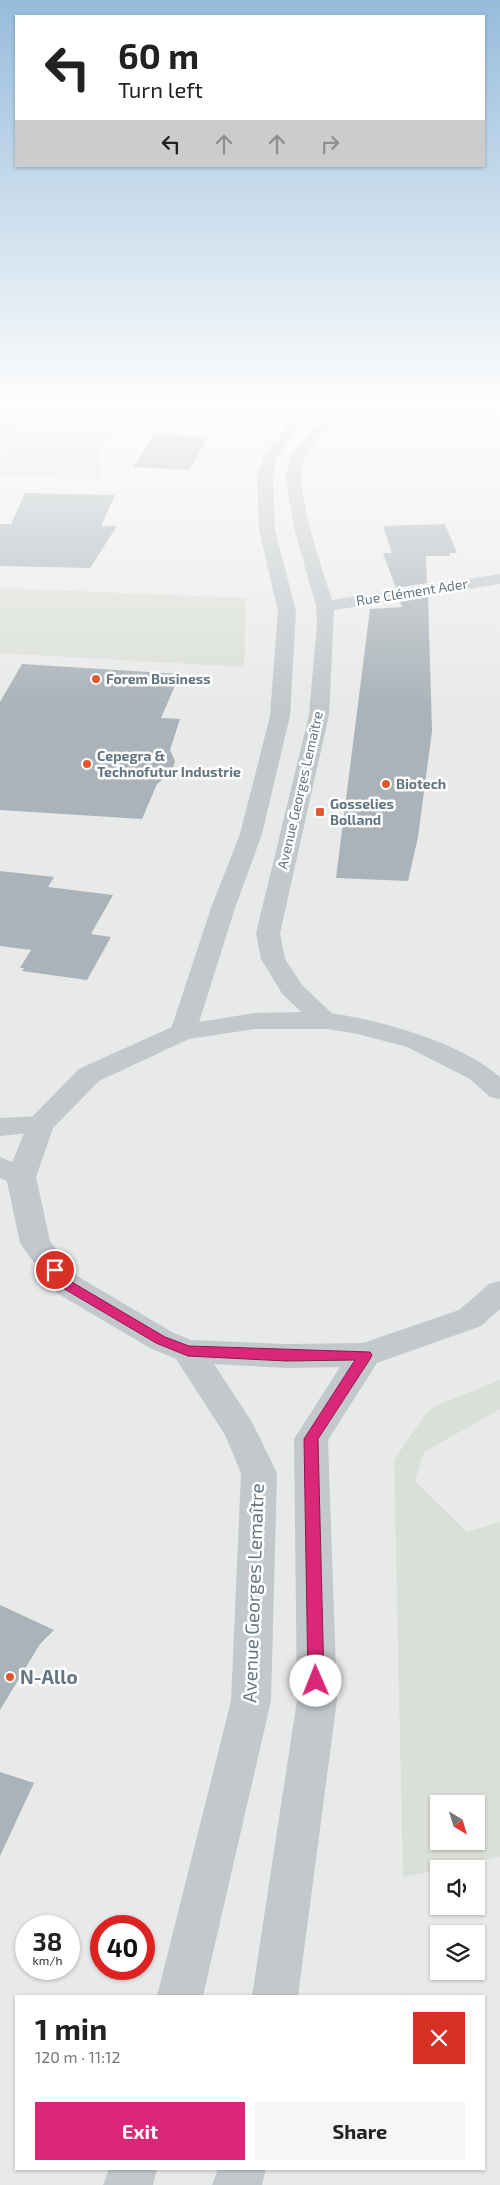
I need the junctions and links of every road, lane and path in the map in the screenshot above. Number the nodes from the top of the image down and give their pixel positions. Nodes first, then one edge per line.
1 (266, 504) edge
2 (298, 504) edge
3 (500, 579) edge
4 (325, 606) junction
5 (327, 1021) junction
6 (183, 1032) junction
7 (490, 1074) edge
8 (500, 1091) edge
9 (40, 1125) junction
10 (0, 1127) edge
11 (11, 1171) edge
12 (500, 1292) edge
13 (188, 1351) junction
14 (365, 1355) junction
15 (180, 1995) edge
16 (275, 1995) edge
17 (134, 2170) edge
18 (242, 2170) edge
19 (128, 2185) edge
20 (237, 2185) edge

1 - 6 street
2 - 4 street, Avenue Georges Lemaître
3 - 4 street, Rue Clément Ader
4 - 5 street, Avenue Georges Lemaître
5 - 6 street
5 - 7 street
6 - 9 street
7 - 8 street
9 - 10 street
9 - 11 street
11 - 13 street
12 - 14 street
13 - 14 street
13 - 15 street, Avenue Georges Lemaître
14 - 16 street
17 - 19 street
18 - 20 street

